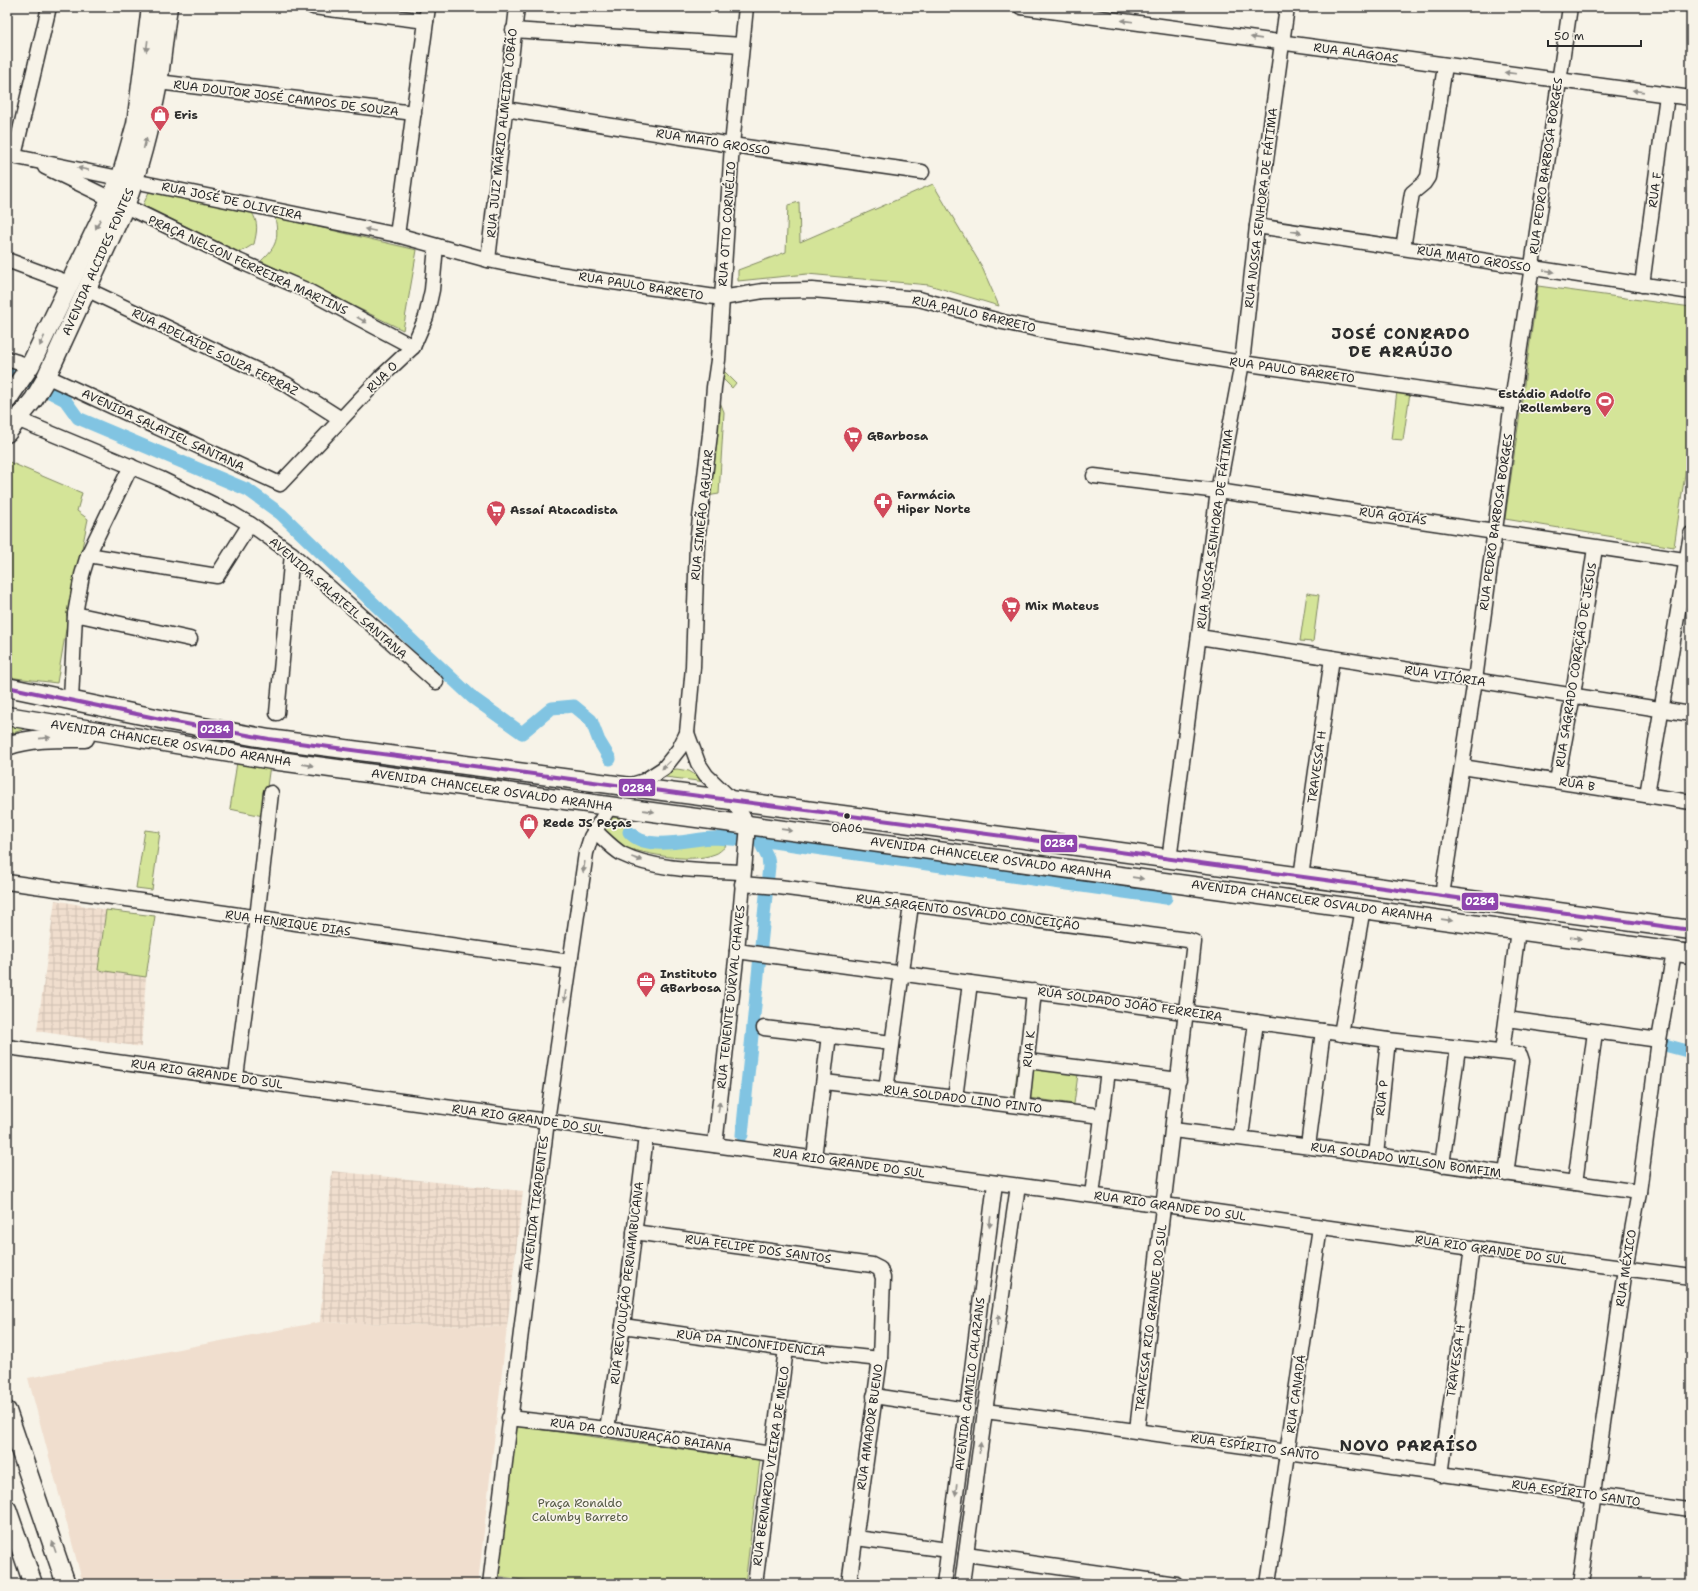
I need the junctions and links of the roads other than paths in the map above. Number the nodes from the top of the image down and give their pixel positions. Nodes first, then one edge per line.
1 (49, 7) edge
2 (151, 7) edge
3 (168, 7) edge
4 (313, 7) edge
5 (517, 7) edge
6 (746, 7) edge
7 (1021, 7) edge
8 (1287, 7) edge
9 (1570, 7) edge
10 (427, 14) edge
11 (513, 30) junction
12 (1282, 42) junction
13 (742, 45) junction
14 (1445, 66) junction
15 (1559, 79) junction
16 (158, 82) junction
17 (1667, 95) junction
18 (1691, 98) edge
19 (505, 109) junction
20 (414, 114) junction
21 (732, 145) junction
22 (11, 156) edge
23 (29, 159) junction
24 (922, 172) dead end
25 (128, 179) junction
26 (118, 203) junction
27 (1257, 226) junction
28 (397, 236) junction
29 (436, 246) junction
30 (1403, 248) junction
31 (7, 260) edge
32 (488, 260) junction
33 (1531, 268) junction
34 (69, 283) junction
35 (1642, 285) junction
36 (86, 289) junction
37 (1691, 292) edge
38 (722, 298) junction
39 (413, 347) junction
40 (7, 359) edge
41 (1242, 363) junction
42 (27, 370) junction
43 (45, 379) junction
44 (11, 395) edge
45 (1512, 402) junction
46 (342, 419) junction
47 (19, 420) junction
48 (7, 433) edge
49 (131, 466) junction
50 (1094, 476) dead end
51 (280, 484) joint
52 (1218, 491) junction
53 (250, 524) junction
54 (1494, 531) junction
55 (1691, 534) edge
56 (1595, 548) junction
57 (292, 554) junction
58 (88, 555) junction
59 (1689, 561) edge
60 (75, 614) junction
61 (1199, 637) junction
62 (190, 639) dead end
63 (1332, 658) junction
64 (1475, 680) junction
65 (436, 682) dead end
66 (7, 687) edge
67 (1572, 695) junction
68 (71, 700) junction
69 (1661, 709) junction
70 (277, 713) dead end
71 (1691, 714) edge
72 (7, 716) edge
73 (687, 733) junction
74 (115, 734) junction
75 (7, 746) edge
76 (1462, 767) junction
77 (1557, 781) junction
78 (625, 787) junction
79 (271, 794) dead end
80 (1647, 795) junction
81 (733, 801) junction
82 (1691, 802) edge
83 (610, 806) junction
84 (748, 829) junction
85 (594, 830) junction
86 (1169, 860) junction
87 (1301, 877) junction
88 (743, 878) junction
89 (7, 882) edge
90 (1442, 895) junction
91 (911, 905) junction
92 (1363, 908) junction
93 (257, 918) junction
94 (1518, 930) junction
95 (1691, 930) edge
96 (1193, 941) joint
97 (737, 951) junction
98 (1683, 953) edge
99 (570, 962) junction
100 (901, 974) junction
101 (970, 983) junction
102 (1034, 991) junction
103 (1186, 1012) junction
104 (1507, 1019) junction
105 (1256, 1022) junction
106 (764, 1028) dead end
107 (1323, 1031) junction
108 (1595, 1032) junction
109 (1341, 1034) junction
110 (829, 1036) junction
111 (1388, 1040) junction
112 (1659, 1040) junction
113 (892, 1043) junction
114 (7, 1047) edge
115 (1458, 1048) junction
116 (1502, 1052) junction
117 (1028, 1061) junction
118 (1108, 1071) junction
119 (236, 1077) junction
120 (1179, 1080) junction
121 (825, 1082) junction
122 (886, 1090) junction
123 (955, 1098) junction
124 (1022, 1106) junction
125 (1101, 1116) junction
126 (547, 1121) junction
127 (1173, 1130) junction
128 (646, 1136) junction
129 (1241, 1137) junction
130 (715, 1145) junction
131 (1308, 1146) junction
132 (1376, 1155) junction
133 (814, 1158) junction
134 (1442, 1165) junction
135 (1506, 1174) junction
136 (995, 1183) junction
137 (1575, 1183) junction
138 (1018, 1186) junction
139 (1639, 1192) junction
140 (1092, 1195) junction
141 (1164, 1205) junction
142 (1320, 1227) junction
143 (634, 1232) junction
144 (1472, 1248) junction
145 (880, 1269) joint
146 (1625, 1269) junction
147 (1691, 1277) edge
148 (623, 1326) junction
149 (786, 1349) junction
150 (880, 1359) junction
151 (874, 1396) junction
152 (967, 1410) junction
153 (7, 1411) edge
154 (985, 1411) junction
155 (509, 1418) junction
156 (607, 1430) junction
157 (1137, 1430) junction
158 (1288, 1452) junction
159 (772, 1454) junction
160 (1441, 1475) junction
161 (1592, 1496) junction
162 (7, 1509) edge
163 (1691, 1509) edge
164 (856, 1538) junction
165 (948, 1550) junction
166 (966, 1554) junction
167 (33, 1584) edge
168 (66, 1584) edge
169 (490, 1584) edge
170 (755, 1584) edge
171 (849, 1584) edge
172 (944, 1584) edge
173 (962, 1584) edge
174 (1176, 1584) edge
175 (1268, 1584) edge
176 (1580, 1584) edge

1 - 22 street
2 -> 25 main road, AVENIDA ALCIDES FONTES
3 - 16 main road, AVENIDA ALCIDES FONTES
4 - 10 street
5 - 11 street, RUA JUIZ MÁRIO ALMEIDA LOBÃO
6 - 13 street, RUA OTTO CORNÉLIO
12 -> 7 street, RUA ALAGOAS
8 - 12 street, RUA NOSSA SENHORA DE FÁTIMA
9 - 15 street, RUA PEDRO BARBOSA BORGES
10 - 20 street
11 - 13 street
11 - 19 street, RUA JUIZ MÁRIO ALMEIDA LOBÃO
12 - 14 street, RUA ALAGOAS
12 - 27 street, RUA NOSSA SENHORA DE FÁTIMA
13 - 21 street, RUA OTTO CORNÉLIO
15 -> 14 street, RUA ALAGOAS
14 - 30 street
17 -> 15 street, RUA ALAGOAS
15 - 33 street, RUA PEDRO BARBOSA BORGES
16 - 20 street, RUA DOUTOR JOSÉ CAMPOS DE SOUZA
25 -> 16 main road, AVENIDA ALCIDES FONTES
17 - 18 street, RUA ALAGOAS
17 - 35 street, RUA F
19 - 21 street, RUA MATO GROSSO
19 - 32 street, RUA JUIZ MÁRIO ALMEIDA LOBÃO
20 - 28 street
21 - 24 street, RUA MATO GROSSO
21 - 38 street, RUA OTTO CORNÉLIO
22 - 23 street, RUA JOSÉ DE OLIVEIRA
25 -> 23 street, RUA JOSÉ DE OLIVEIRA
23 - 26 street, RUA JOSÉ DE OLIVEIRA
25 - 26 main road, AVENIDA ALCIDES FONTES
28 -> 25 street, RUA JOSÉ DE OLIVEIRA
26 -> 34 main road, AVENIDA ALCIDES FONTES
26 - 36 main road, AVENIDA ALCIDES FONTES
26 -> 39 street, PRAÇA NELSON FERREIRA MARTINS
27 -> 30 street, RUA MATO GROSSO
27 - 41 street, RUA NOSSA SENHORA DE FÁTIMA
28 - 29 street, RUA JOSÉ DE OLIVEIRA
29 - 32 street, RUA PAULO BARRETO
29 - 39 street, RUA O
30 - 33 street, RUA MATO GROSSO
31 - 34 street
32 - 38 street, RUA PAULO BARRETO
33 -> 35 street, RUA MATO GROSSO
33 - 45 street, RUA PEDRO BARBOSA BORGES
34 -> 42 main road, AVENIDA ALCIDES FONTES
35 - 37 street, RUA MATO GROSSO
36 - 43 main road, AVENIDA ALCIDES FONTES
36 - 46 street, RUA ADELAÍDE SOUZA FERRAZ
38 - 41 street, RUA PAULO BARRETO
38 - 73 street, RUA SIMEÃO AGUIAR
39 - 46 street, RUA O
40 - 42 street
41 - 45 street, RUA PAULO BARRETO
41 - 52 street, RUA NOSSA SENHORA DE FÁTIMA
42 - 44 main road, AVENIDA ALCIDES FONTES
43 - 47 main road, AVENIDA ALCIDES FONTES
43 - 51 street, AVENIDA SALATIEL SANTANA
45 - 54 street, RUA PEDRO BARBOSA BORGES
46 - 51 street, RUA O
47 - 48 main road, AVENIDA ALCIDES FONTES
47 - 49 street, AVENIDA SALATEIL SANTANA
49 - 53 street, AVENIDA SALATEIL SANTANA
49 - 58 street
50 - 52 street, RUA GOIÁS
52 - 54 street, RUA GOIÁS
52 - 61 street, RUA NOSSA SENHORA DE FÁTIMA
53 - 57 street, AVENIDA SALATEIL SANTANA
53 - 58 street
54 - 56 street, RUA GOIÁS
54 - 64 street, RUA PEDRO BARBOSA BORGES
55 - 59 street
56 - 59 street, RUA GOIÁS
56 - 67 street, RUA SAGRADO CORAÇÃO DE JESUS
57 - 65 street, AVENIDA SALATEIL SANTANA
57 - 70 street
58 - 60 street
59 - 69 street
60 - 62 street
60 - 68 street
61 - 63 street, RUA VITÓRIA
61 - 86 street, RUA NOSSA SENHORA DE FÁTIMA
63 - 64 street, RUA VITÓRIA
63 - 87 street, TRAVESSA H
64 - 67 street, RUA VITÓRIA
64 - 76 street, RUA PEDRO BARBOSA BORGES
66 - 68 main road, AVENIDA CHANCELER OSVALDO ARANHA
67 - 69 street, RUA VITÓRIA
67 - 77 street, RUA SAGRADO CORAÇÃO DE JESUS
68 - 78 main road, AVENIDA CHANCELER OSVALDO ARANHA
69 - 71 street, RUA VITÓRIA
69 - 80 street
72 - 74 main road, AVENIDA CHANCELER OSVALDO ARANHA
73 -> 78 street
73 - 81 street
75 -> 74 main road
74 -> 83 main road, AVENIDA CHANCELER OSVALDO ARANHA
76 - 77 street, RUA B
76 - 90 street, RUA PEDRO BARBOSA BORGES
77 - 80 street, RUA B
78 - 81 main road, AVENIDA CHANCELER OSVALDO ARANHA
79 - 93 street
80 - 82 street, RUA B
81 - 84 street
81 - 86 main road, AVENIDA CHANCELER OSVALDO ARANHA
83 -> 84 main road, AVENIDA CHANCELER OSVALDO ARANHA
83 - 85 street, AVENIDA TIRADENTES
84 - 88 street, RUA TENENTE DURVAL CHAVES
84 -> 92 main road, AVENIDA CHANCELER OSVALDO ARANHA
85 -> 88 street, RUA SARGENTO OSVALDO CONCEIÇÃO
85 -> 99 street, AVENIDA TIRADENTES
86 - 87 main road, AVENIDA CHANCELER OSVALDO ARANHA
87 - 90 main road, AVENIDA CHANCELER OSVALDO ARANHA
88 - 91 street, RUA SARGENTO OSVALDO CONCEIÇÃO
88 - 97 street, RUA TENENTE DURVAL CHAVES
89 - 93 street, RUA HENRIQUE DIAS
90 - 95 main road, AVENIDA CHANCELER OSVALDO ARANHA
91 - 96 street, RUA SARGENTO OSVALDO CONCEIÇÃO
91 - 100 street
92 -> 94 main road, AVENIDA CHANCELER OSVALDO ARANHA
92 - 109 street
93 - 99 street, RUA HENRIQUE DIAS
93 - 119 street
94 -> 98 main road, AVENIDA CHANCELER OSVALDO ARANHA
94 - 104 street
96 - 103 street, TRAVESSA RIO GRANDE DO SUL
97 - 100 street, RUA SOLDADO JOÃO FERREIRA
130 -> 97 street, RUA TENENTE DURVAL CHAVES
98 - 112 street, RUA MÉXICO
99 -> 126 street, AVENIDA TIRADENTES
100 - 101 street, RUA SOLDADO JOÃO FERREIRA
100 - 113 street
101 - 102 street, RUA SOLDADO JOÃO FERREIRA
101 - 123 street
102 - 103 street, RUA SOLDADO JOÃO FERREIRA
102 - 117 street, RUA K
103 - 105 street, RUA SOLDADO JOÃO FERREIRA
103 - 120 street, TRAVESSA RIO GRANDE DO SUL
104 - 108 street
104 - 116 street
105 - 107 street, RUA SOLDADO JOÃO FERREIRA
105 - 129 street
106 - 110 street
107 - 109 street, RUA SOLDADO JOÃO FERREIRA
107 - 131 street
108 - 112 street
108 - 137 street
109 - 111 street, RUA SOLDADO JOÃO FERREIRA
110 - 113 street
110 - 121 street
111 - 115 street, RUA SOLDADO JOÃO FERREIRA
111 - 132 street, RUA P
112 - 139 street, RUA MÉXICO
113 - 122 street
114 - 119 street, RUA RIO GRANDE DO SUL
115 - 116 street, RUA SOLDADO JOÃO FERREIRA
115 - 134 street
116 - 135 street, RUA SOLDADO JOÃO FERREIRA
117 - 118 street
117 - 124 street, RUA K
118 - 120 street
118 - 125 street
119 - 126 street, RUA RIO GRANDE DO SUL
120 - 127 street, TRAVESSA RIO GRANDE DO SUL
121 - 122 street, RUA SOLDADO LINO PINTO
121 - 133 street
122 - 123 street, RUA SOLDADO LINO PINTO
123 - 124 street, RUA SOLDADO LINO PINTO
124 - 125 street, RUA SOLDADO LINO PINTO
125 - 140 street
126 - 128 street, RUA RIO GRANDE DO SUL
126 - 155 street, AVENIDA TIRADENTES
127 - 129 street, RUA SOLDADO WILSON BOMFIM
127 - 141 street, TRAVESSA RIO GRANDE DO SUL
128 - 130 street, RUA RIO GRANDE DO SUL
128 - 143 street, RUA REVOLUÇÃO PERNAMBUCANA
129 - 131 street, RUA SOLDADO WILSON BOMFIM
130 - 133 street, RUA RIO GRANDE DO SUL
131 - 132 street, RUA SOLDADO WILSON BOMFIM
132 - 134 street, RUA SOLDADO WILSON BOMFIM
133 - 136 street, RUA RIO GRANDE DO SUL
134 - 135 street, RUA SOLDADO WILSON BOMFIM
135 - 137 street, RUA SOLDADO WILSON BOMFIM
136 - 138 street, RUA RIO GRANDE DO SUL
136 -> 152 street, AVENIDA CAMILO CALAZANS
137 - 139 street, RUA SOLDADO WILSON BOMFIM
138 - 140 street, RUA RIO GRANDE DO SUL
154 -> 138 street, AVENIDA CAMILO CALAZANS
139 - 146 street, RUA MÉXICO
140 - 141 street, RUA RIO GRANDE DO SUL
141 - 142 street, RUA RIO GRANDE DO SUL
141 - 157 street, TRAVESSA RIO GRANDE DO SUL
142 - 144 street, RUA RIO GRANDE DO SUL
142 - 158 street, RUA CANADÁ
143 - 145 street, RUA FELIPE DOS SANTOS
143 - 148 street, RUA REVOLUÇÃO PERNAMBUCANA
144 - 146 street, RUA RIO GRANDE DO SUL
144 - 160 street, TRAVESSA H
145 - 150 street, RUA AMADOR BUENO
146 - 147 street, RUA RIO GRANDE DO SUL
146 - 161 street, RUA MÉXICO
148 - 149 street, RUA DA INCONFIDENCIA
148 - 156 street, RUA REVOLUÇÃO PERNAMBUCANA
149 - 150 street, RUA DA INCONFIDENCIA
149 - 159 street, RUA BERNARDO VIEIRA DE MELO
150 - 151 street, RUA AMADOR BUENO
151 - 152 street
151 - 164 street, RUA AMADOR BUENO
152 -> 165 street, AVENIDA CAMILO CALAZANS
168 -> 153 main road
154 - 157 street, RUA ESPÍRITO SANTO
166 -> 154 street, AVENIDA CAMILO CALAZANS
155 - 156 street, RUA DA CONJURAÇÃO BAIANA
155 - 169 street, AVENIDA TIRADENTES
156 - 159 street, RUA DA CONJURAÇÃO BAIANA
157 - 158 street, RUA ESPÍRITO SANTO
158 - 160 street, RUA ESPÍRITO SANTO
158 - 175 street, RUA CANADÁ
159 - 170 street, RUA BERNARDO VIEIRA DE MELO
160 - 161 street, RUA ESPÍRITO SANTO
161 - 163 street, RUA ESPÍRITO SANTO
161 - 176 street, RUA MÉXICO
162 - 167 main road
164 - 165 street
164 - 171 street, RUA AMADOR BUENO
165 - 172 street, AVENIDA CAMILO CALAZANS
166 - 173 street, AVENIDA CAMILO CALAZANS
166 - 174 street

